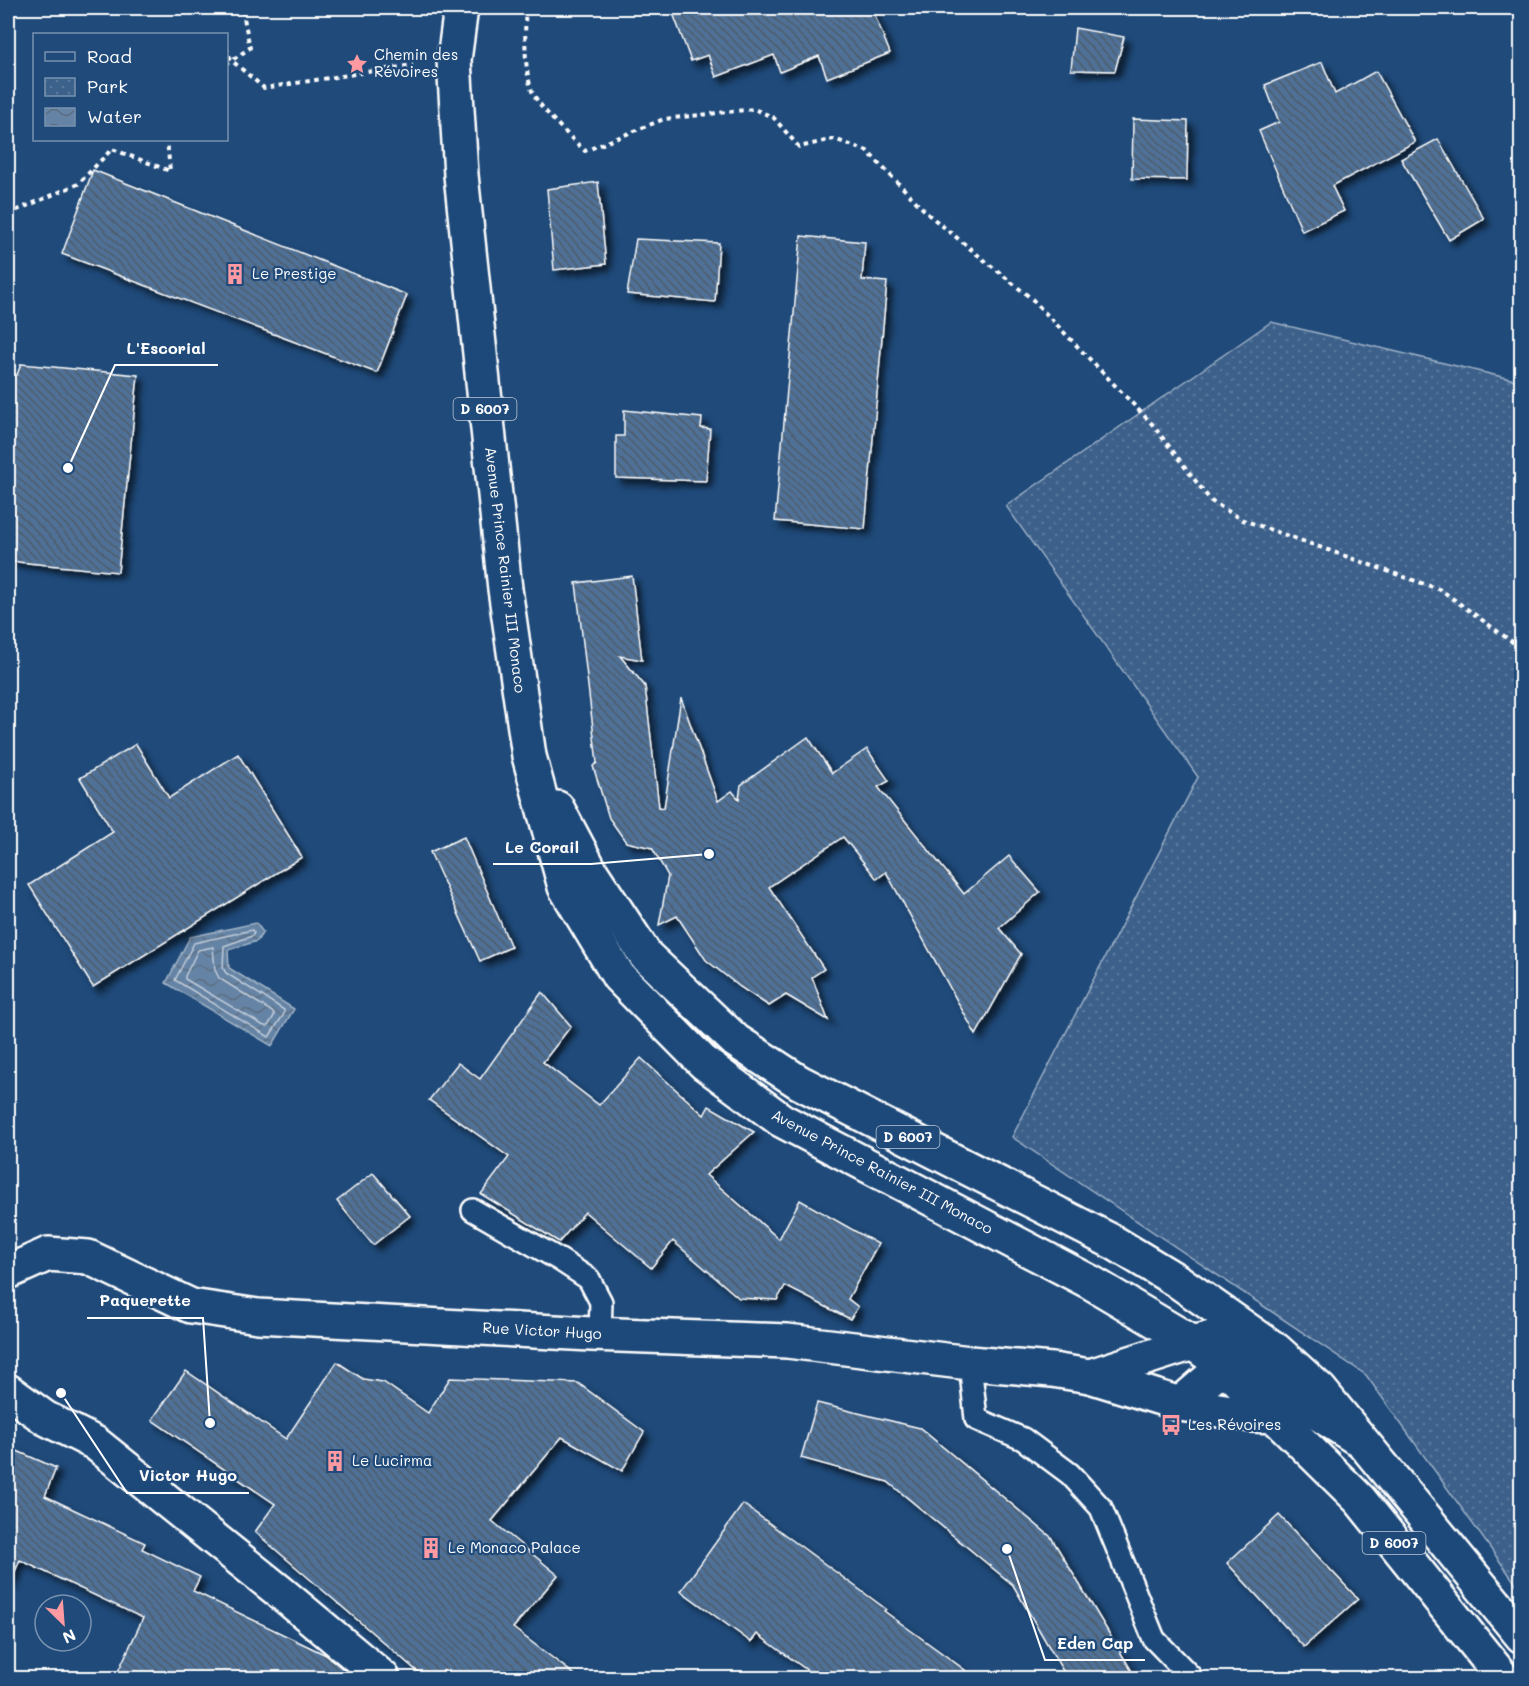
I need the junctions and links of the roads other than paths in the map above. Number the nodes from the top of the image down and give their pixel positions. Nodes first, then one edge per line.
1 (461, 8) edge
2 (529, 756) junction
3 (748, 1048) junction
4 (724, 1077) junction
5 (473, 1210) dead end
6 (8, 1272) edge
7 (1179, 1282) junction
8 (600, 1334) junction
9 (1211, 1349) junction
10 (970, 1363) junction
11 (1090, 1376) junction
12 (8, 1391) edge
13 (1180, 1404) junction
14 (1276, 1416) junction
15 (1362, 1441) junction
16 (1521, 1636) edge
17 (383, 1678) edge
18 (1192, 1678) edge
19 (1503, 1678) edge

1 - 2 main road, Avenue Prince Rainier III Monaco / D 6007
2 - 3 main road, Avenue Prince Rainier III Monaco / D 6007
2 - 4 main road, Avenue Prince Rainier III Monaco / D 6007
3 - 4 main road
3 - 7 main road, Avenue Prince Rainier III Monaco / D 6007
4 - 9 main road, Avenue Prince Rainier III Monaco / D 6007
5 - 8 lane
6 - 8 main road, Rue Victor Hugo
7 - 9 main road
7 - 15 main road, Avenue Prince Rainier III Monaco / D 6007
8 - 10 main road, Rue Victor Hugo
9 - 11 main road, Rue Victor Hugo
9 - 13 main road
9 - 14 main road, Avenue Prince Rainier III Monaco / D 6007
9 - 15 main road, Avenue Prince Rainier III Monaco
10 - 11 main road, Rue Victor Hugo
10 - 18 lane
11 - 13 main road, Rue Victor Hugo
12 - 17 main road
13 - 14 main road, Rue Victor Hugo
14 - 19 main road, Avenue Prince Rainier III Monaco / D 6007
15 - 16 main road, Avenue Prince Rainier III Monaco / D 6007

